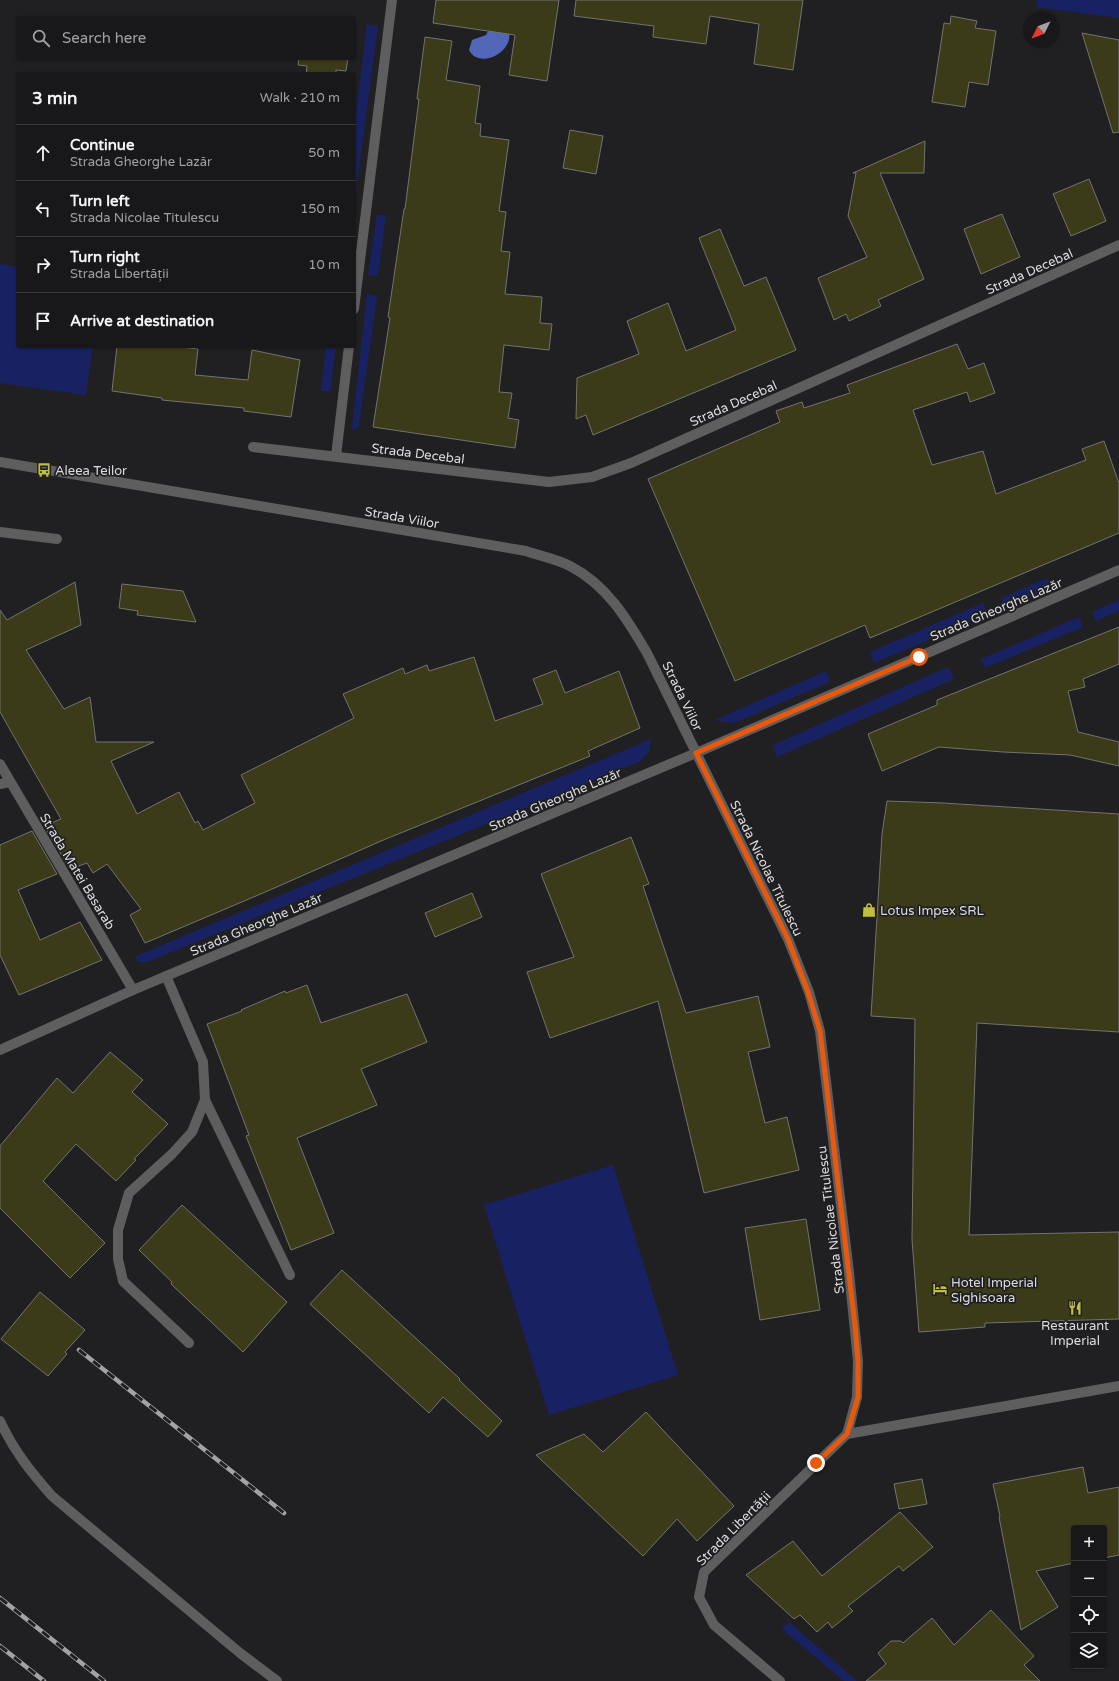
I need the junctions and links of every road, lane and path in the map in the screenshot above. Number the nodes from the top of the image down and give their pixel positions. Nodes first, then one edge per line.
1 (392, 0) edge
2 (1119, 245) edge
3 (356, 293) edge
4 (350, 348) edge
5 (253, 447) dead end
6 (336, 456) junction
7 (0, 462) edge
8 (0, 532) edge
9 (57, 538) dead end
10 (1119, 570) edge
11 (696, 753) junction
12 (0, 764) edge
13 (10, 782) junction
14 (0, 784) edge
15 (166, 976) junction
16 (133, 990) junction
17 (0, 1050) edge
18 (205, 1100) junction
19 (290, 1275) dead end
20 (189, 1343) dead end
21 (1119, 1386) edge
22 (0, 1421) edge
23 (847, 1434) junction
24 (276, 1681) edge
25 (780, 1681) edge

1 - 3 street
2 - 6 street, Strada Decebal
4 - 6 street
5 - 6 street, Strada Decebal
7 - 11 street, Strada Viilor
8 - 9 street
10 - 11 street, Strada Gheorghe Lazăr
11 - 15 street, Strada Gheorghe Lazăr
11 - 23 street, Strada Nicolae Titulescu
12 - 13 street, Strada Matei Basarab
13 - 14 street
13 - 16 street, Strada Matei Basarab
15 - 16 street, Strada Gheorghe Lazăr
15 - 18 street
16 - 17 street, Strada Gheorghe Lazăr
18 - 19 street
18 - 20 street
21 - 23 street
22 - 24 street
23 - 25 street, Strada Libertății

